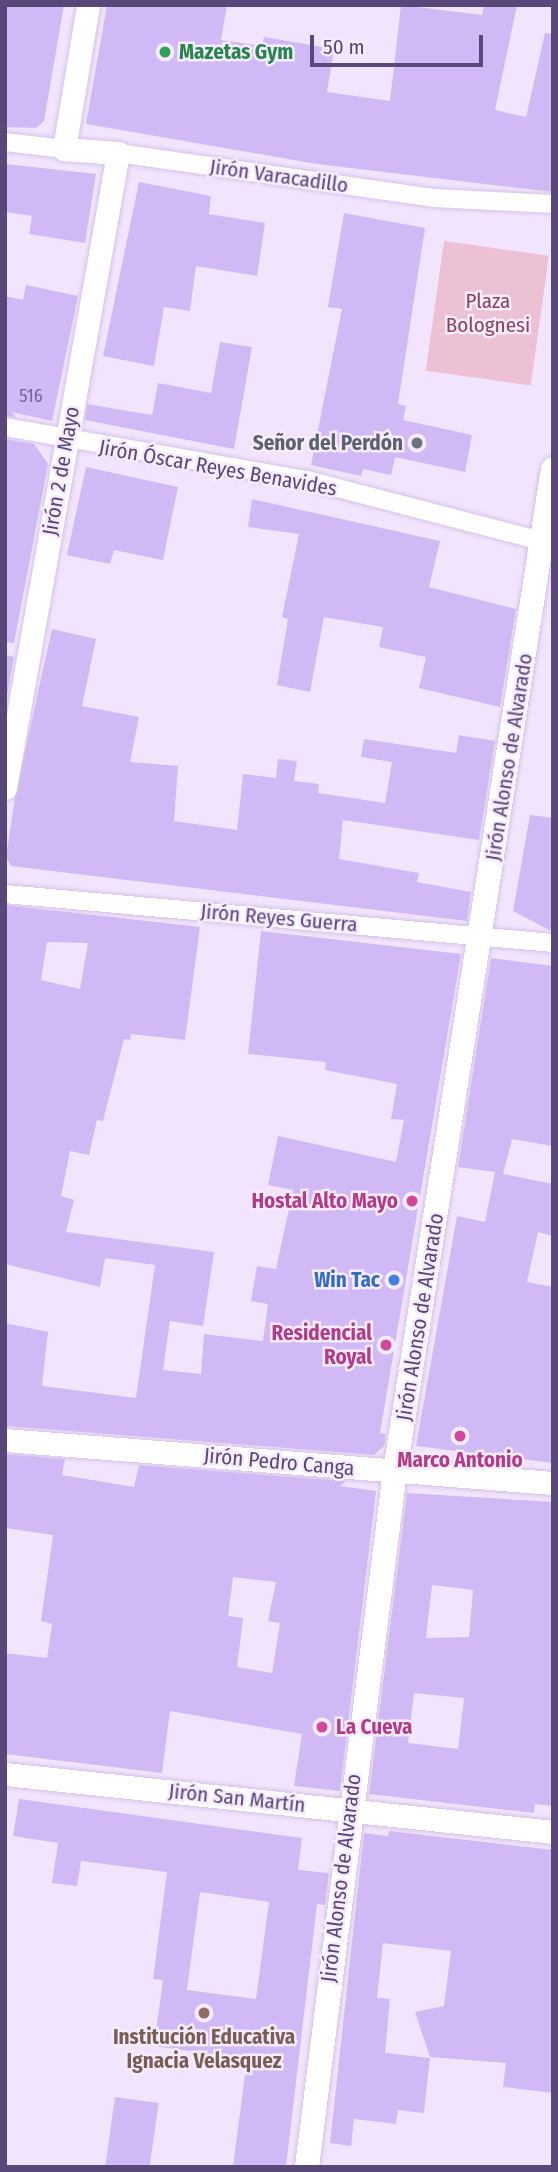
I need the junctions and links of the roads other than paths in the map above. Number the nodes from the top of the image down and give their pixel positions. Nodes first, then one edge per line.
1 (88, 5) edge
2 (5, 142) edge
3 (64, 149) junction
4 (118, 153) junction
5 (553, 204) edge
6 (5, 427) edge
7 (66, 441) junction
8 (553, 469) edge
9 (548, 543) edge
10 (5, 788) edge
11 (5, 894) edge
12 (479, 936) junction
13 (553, 943) edge
14 (5, 1440) edge
15 (395, 1471) junction
16 (553, 1483) edge
17 (5, 1774) edge
18 (348, 1810) junction
19 (553, 1832) edge
20 (307, 2167) edge

1 - 3 street
2 - 3 street, Jirón Varacadillo
3 - 4 street, Jirón Varacadillo
4 - 5 street, Jirón Varacadillo
4 - 7 street, Jirón 2 de Mayo
6 - 7 street, Jirón Óscar Reyes Benavides
7 - 9 street, Jirón Óscar Reyes Benavides
7 - 10 street, Jirón 2 de Mayo
8 - 9 main road, Jirón Alonso de Alvarado
9 - 12 main road, Jirón Alonso de Alvarado
11 - 12 street, Jirón Reyes Guerra
12 - 13 street, Jirón Reyes Guerra
12 - 15 main road, Jirón Alonso de Alvarado
14 - 15 street, Jirón Pedro Canga
15 - 16 street, Jirón Pedro Canga
15 - 18 main road, Jirón Alonso de Alvarado
17 - 18 street, Jirón San Martín
18 - 19 street, Jirón San Martín
18 - 20 main road, Jirón Alonso de Alvarado

